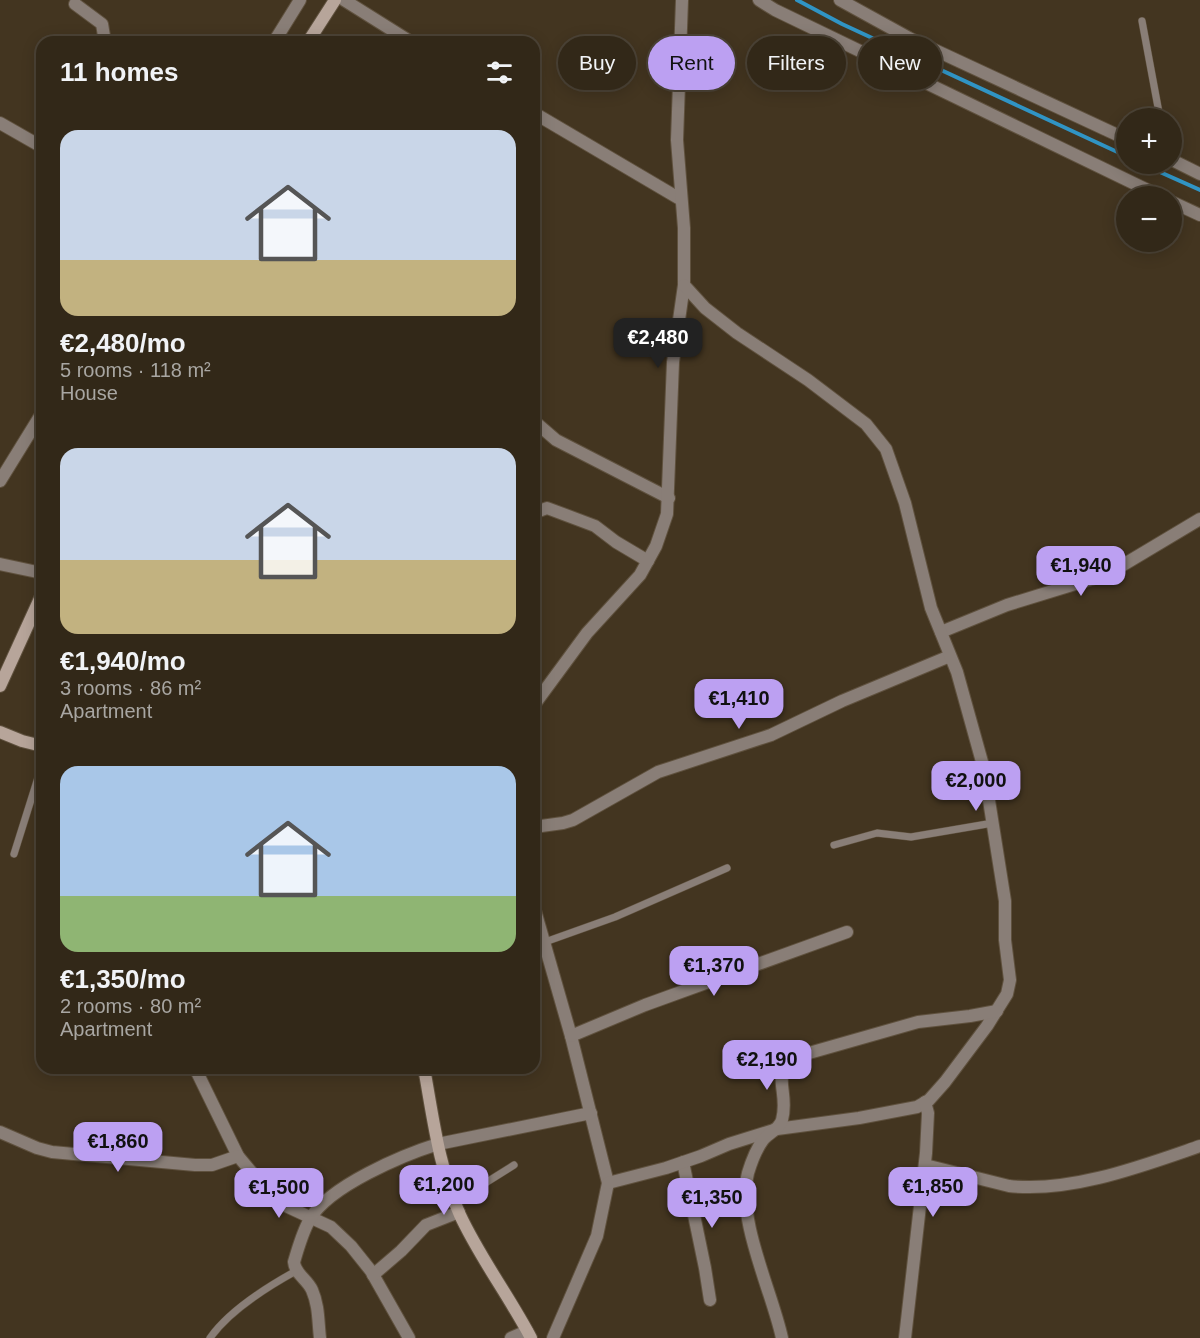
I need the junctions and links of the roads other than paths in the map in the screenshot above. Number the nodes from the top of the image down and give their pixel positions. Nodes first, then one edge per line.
1 (300, 0) edge
2 (336, 0) edge
3 (344, 0) edge
4 (682, 0) edge
5 (759, 0) edge
6 (840, 0) edge
7 (75, 4) dead end
8 (1142, 21) dead end
9 (104, 36) edge
10 (278, 36) edge
11 (312, 36) edge
12 (401, 36) edge
13 (1158, 108) edge
14 (540, 117) edge
15 (0, 123) edge
16 (1116, 134) edge
17 (36, 144) edge
18 (1182, 165) edge
19 (1200, 174) edge
20 (1139, 186) edge
21 (680, 199) junction
22 (1182, 207) edge
23 (1200, 215) edge
24 (684, 285) junction
25 (36, 423) edge
26 (540, 426) edge
27 (0, 481) edge
28 (669, 498) junction
29 (540, 511) edge
30 (1200, 519) edge
31 (648, 561) junction
32 (0, 564) edge
33 (36, 572) edge
34 (36, 607) edge
35 (941, 632) junction
36 (950, 656) junction
37 (0, 686) edge
38 (540, 697) edge
39 (0, 732) edge
40 (36, 745) edge
41 (36, 784) edge
42 (993, 823) junction
43 (540, 826) edge
44 (834, 845) dead end
45 (14, 854) dead end
46 (727, 868) dead end
47 (540, 926) edge
48 (847, 932) dead end
49 (545, 942) junction
50 (997, 1011) junction
51 (571, 1036) junction
52 (198, 1074) edge
53 (425, 1074) edge
54 (925, 1102) junction
55 (591, 1113) junction
56 (777, 1129) junction
57 (0, 1132) edge
58 (438, 1144) junction
59 (1200, 1146) edge
60 (238, 1156) junction
61 (683, 1162) junction
62 (514, 1165) dead end
63 (925, 1165) junction
64 (608, 1182) junction
65 (457, 1207) junction
66 (310, 1219) junction
67 (296, 1271) junction
68 (373, 1275) junction
69 (710, 1300) dead end
70 (529, 1334) edge
71 (210, 1338) edge
72 (320, 1338) edge
73 (409, 1338) edge
74 (511, 1338) edge
75 (553, 1338) edge
76 (782, 1338) edge
77 (905, 1338) edge

1 - 10 street
2 - 11 street
3 - 12 street
4 - 21 street
5 - 20 street
6 - 16 street
7 - 9 street
8 - 13 lane
14 - 21 street
15 - 17 street
18 - 19 street
21 - 24 street
22 - 23 street
24 - 28 street
24 - 35 street
25 - 27 street
26 - 28 street
28 - 31 street
29 - 31 street
30 - 35 street
31 - 38 street
32 - 33 street
34 - 37 street
35 - 36 street
36 - 42 street
36 - 43 street
39 - 40 street
41 - 45 lane
42 - 44 lane
42 - 50 street
46 - 49 lane
47 - 49 street
48 - 51 street
49 - 51 street
50 - 54 street
50 - 56 street
51 - 55 street
52 - 60 street
53 - 58 street
54 - 56 street
54 - 63 street
55 - 58 street
55 - 64 street
56 - 61 street
56 - 76 street
57 - 60 street
58 - 65 street
58 - 66 street
59 - 63 street
60 - 66 street
61 - 64 street
61 - 69 street
62 - 65 lane
63 - 77 street
64 - 75 street
65 - 68 street
65 - 70 street
66 - 67 street
66 - 68 street
67 - 71 lane
67 - 72 street
68 - 73 street
70 - 74 street

